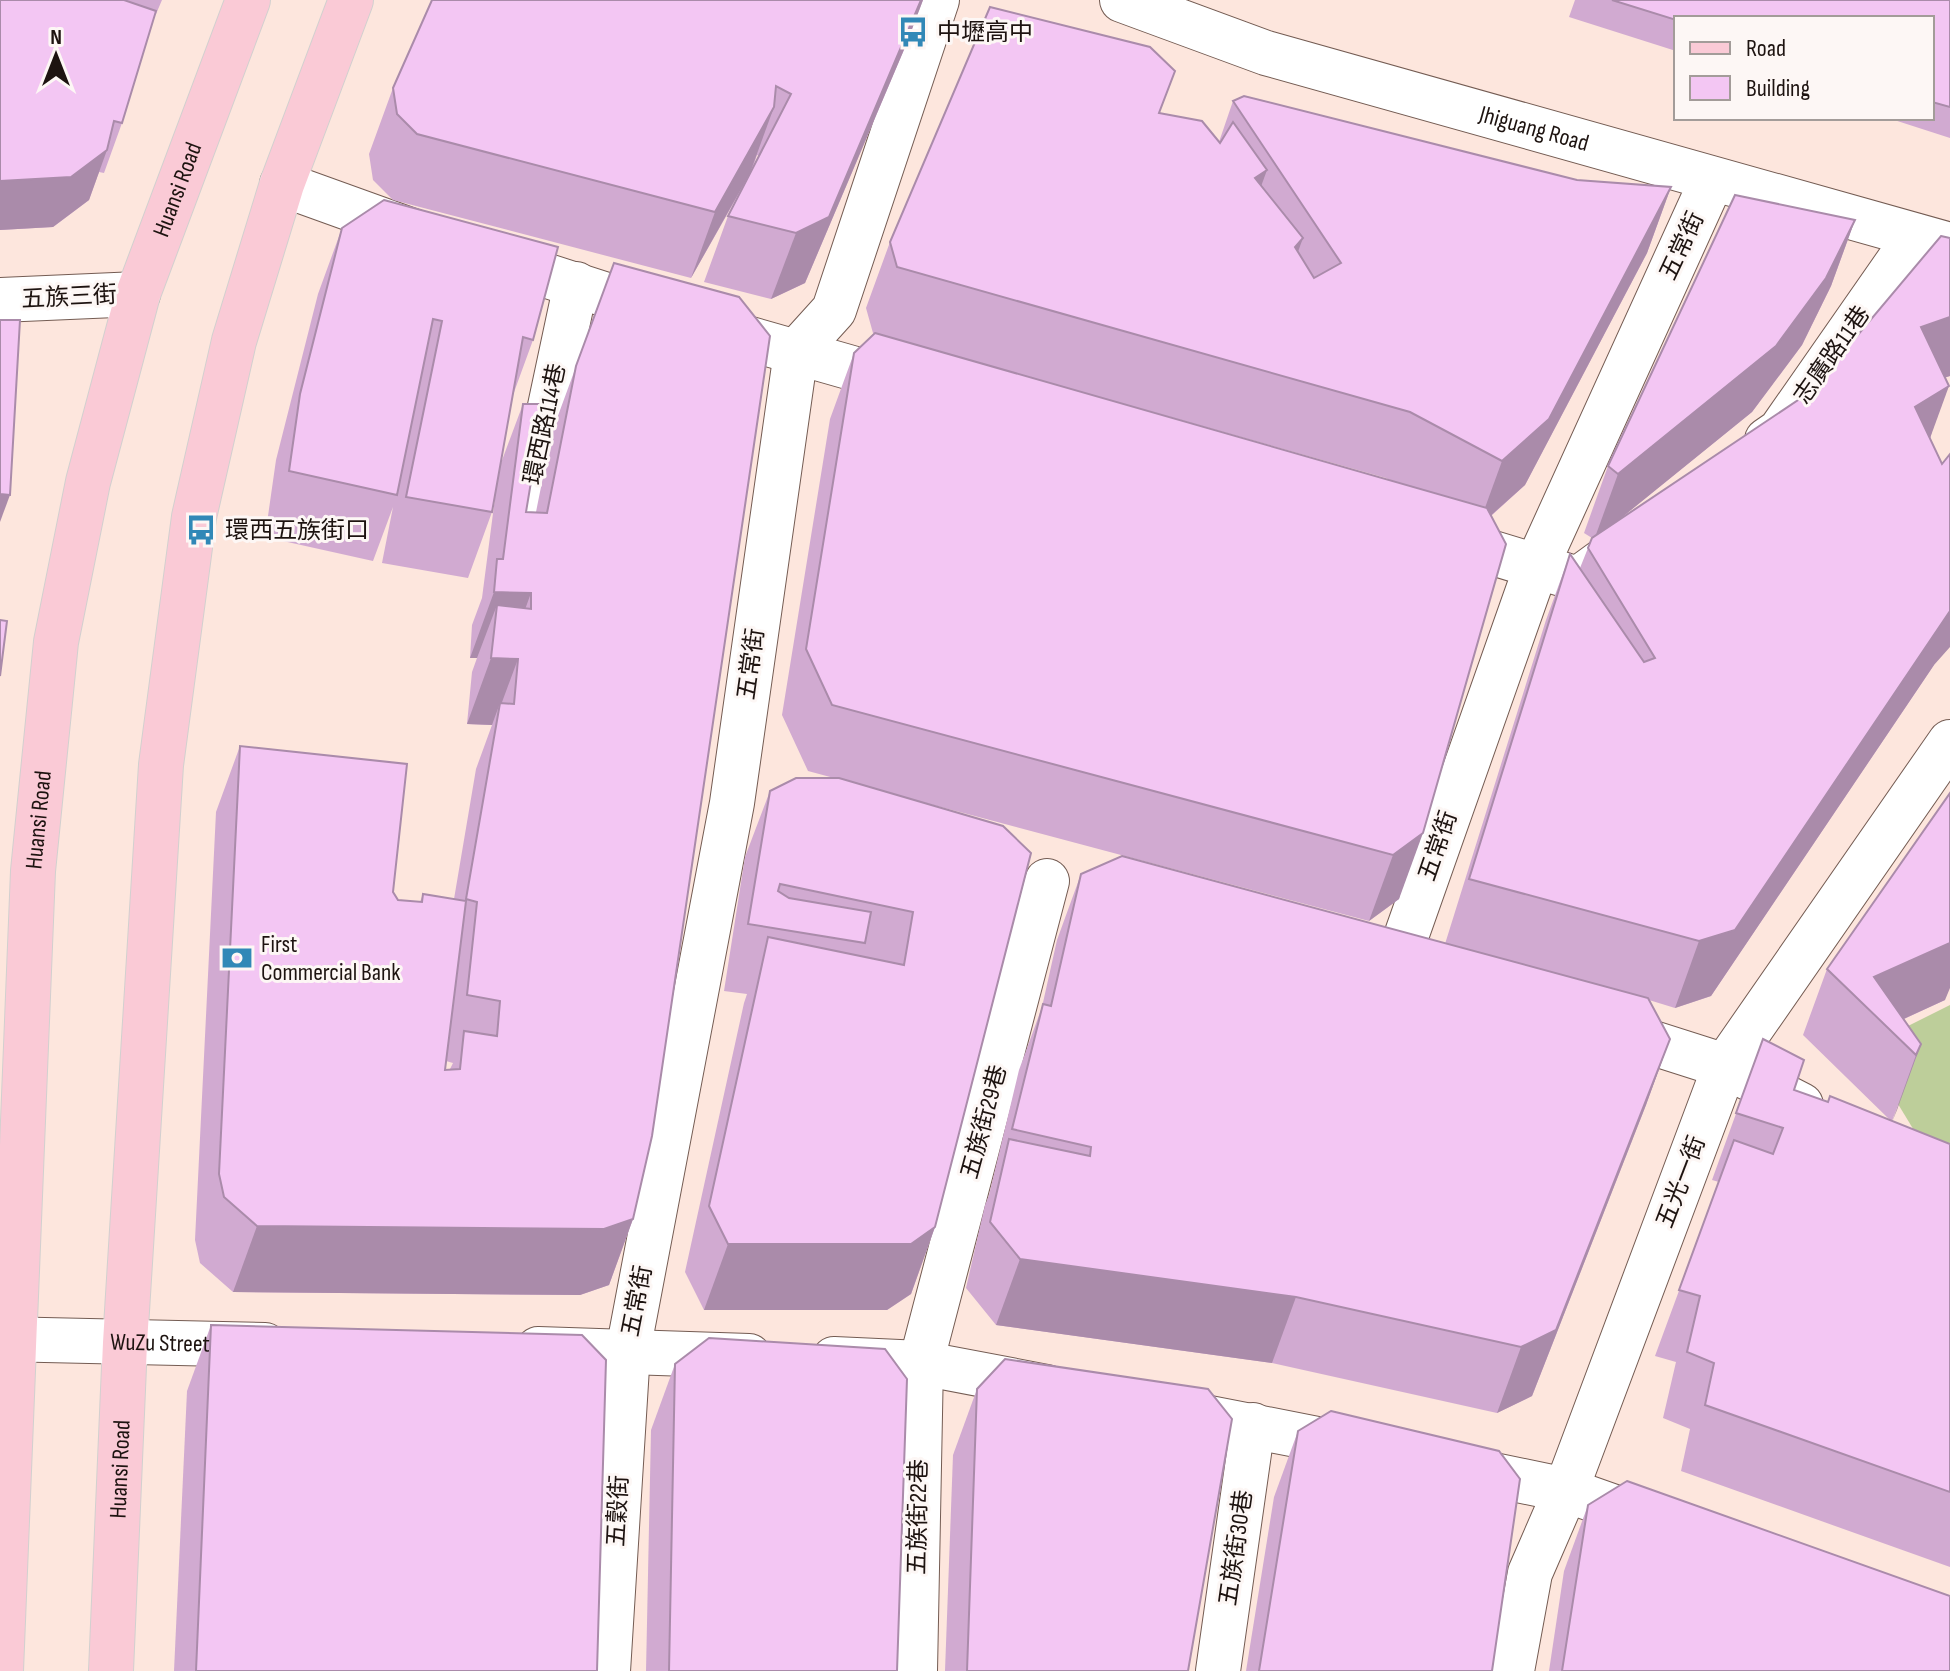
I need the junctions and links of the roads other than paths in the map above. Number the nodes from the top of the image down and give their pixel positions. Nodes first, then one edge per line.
1 (248, 0) edge
2 (351, 0) edge
3 (937, 0) edge
4 (1122, 0) edge
5 (1712, 180) junction
6 (282, 184) junction
7 (1933, 240) edge
8 (576, 284) junction
9 (138, 294) junction
10 (0, 300) edge
11 (796, 352) junction
12 (947, 395) edge
13 (1729, 468) edge
14 (1416, 530) edge
15 (1641, 533) edge
16 (1537, 565) junction
17 (516, 566) edge
18 (1950, 742) edge
19 (732, 803) junction
20 (777, 815) edge
21 (1002, 870) edge
22 (1047, 881) junction
23 (1093, 892) edge
24 (1351, 952) edge
25 (1397, 962) junction
26 (1457, 981) edge
27 (1576, 1019) edge
28 (1725, 1066) junction
29 (1838, 1125) edge
30 (8, 1339) edge
31 (125, 1343) junction
32 (312, 1346) edge
33 (502, 1349) edge
34 (628, 1351) junction
35 (921, 1363) junction
36 (1087, 1394) edge
37 (1132, 1403) edge
38 (1253, 1425) junction
39 (1566, 1490) junction
40 (1685, 1532) edge
41 (1, 1671) edge
42 (111, 1671) edge
43 (608, 1671) edge
44 (915, 1671) edge
45 (1218, 1671) edge
46 (1512, 1671) edge

1 - 9 main road, Huansi Road
2 - 6 main road, Huansi Road
3 - 11 street
4 - 5 street, Jhiguang Road
5 - 7 street, Jhiguang Road
5 - 16 street, 五常街
6 - 8 street
6 - 31 main road, Huansi Road
7 - 13 street, 志廣路11巷
8 - 11 street
8 - 17 street, 環西路114巷
9 - 10 street, 五族三街
9 - 30 main road, Huansi Road
11 - 12 street
11 - 19 street, 五常街
14 - 16 street
15 - 16 street
16 - 25 street, 五常街
18 - 28 street, 五光一街
19 - 20 street
19 - 34 street, 五常街
21 - 22 street
22 - 23 street
22 - 35 street, 五族街29巷
24 - 25 street
25 - 26 street
27 - 28 street
28 - 29 street
28 - 39 street, 五光一街
30 - 31 street, WuZu Street
30 - 41 main road, Huansi Road
31 - 32 street, WuZu Street
31 - 42 main road, Huansi Road
33 - 34 street
34 - 35 street
34 - 43 street, 五穀街
35 - 36 street
35 - 44 street, 五族街22巷
37 - 38 street
38 - 39 street
38 - 45 street, 五族街30巷
39 - 40 street
39 - 46 street, 五光一街

